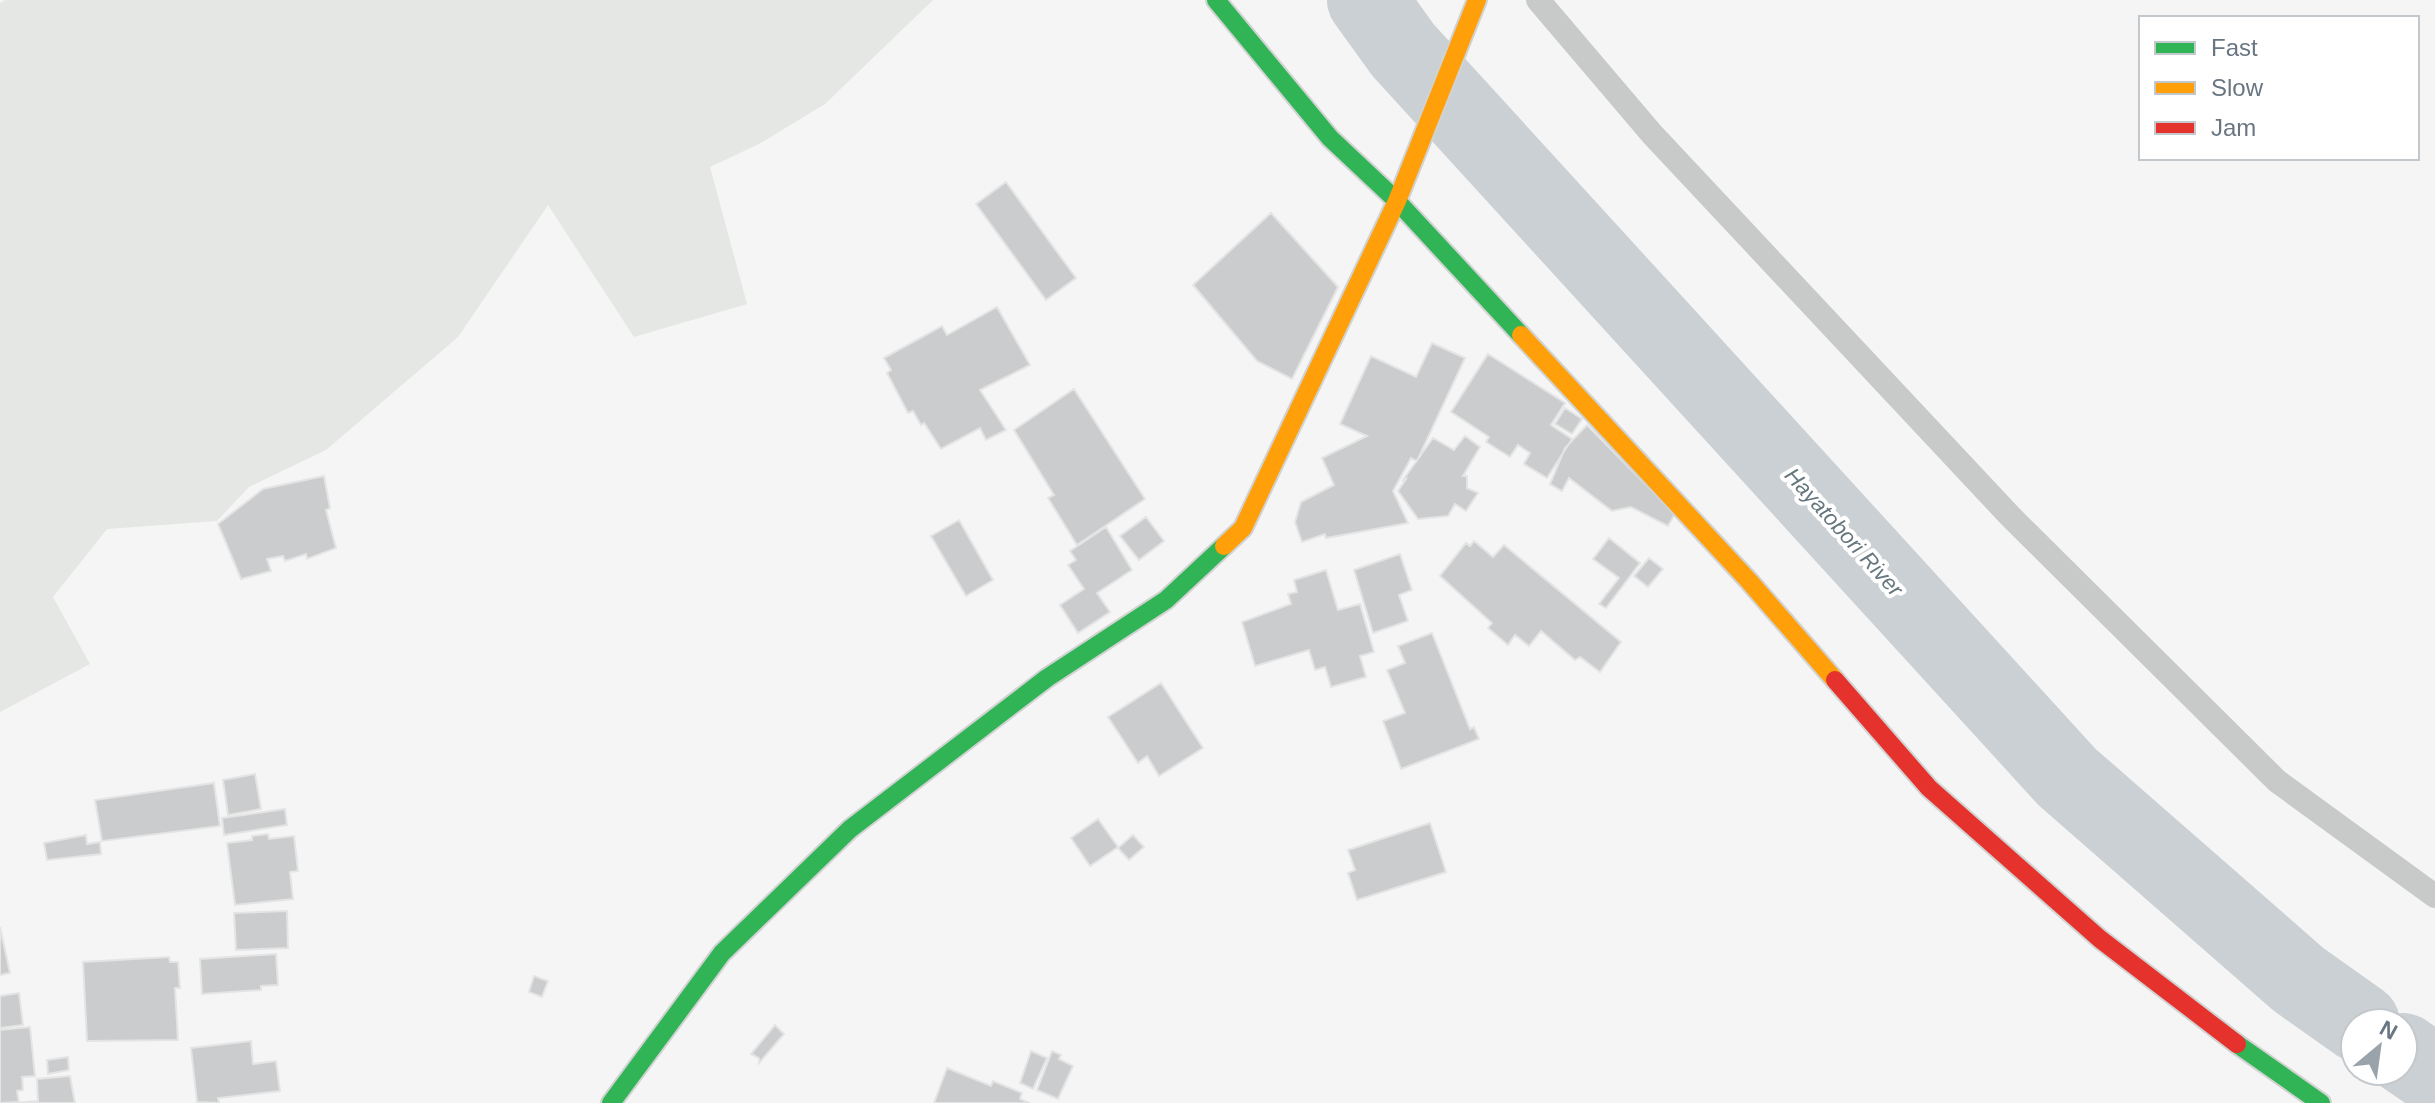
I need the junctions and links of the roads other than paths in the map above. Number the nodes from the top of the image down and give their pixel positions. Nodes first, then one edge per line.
1 (1216, 0) edge
2 (1477, 0) edge
3 (1538, 0) edge
4 (1397, 201) junction
5 (2435, 896) edge
6 (611, 1103) edge
7 (2321, 1103) edge

1 - 4 street
2 - 4 street
3 - 5 lane
4 - 6 street
4 - 7 street

